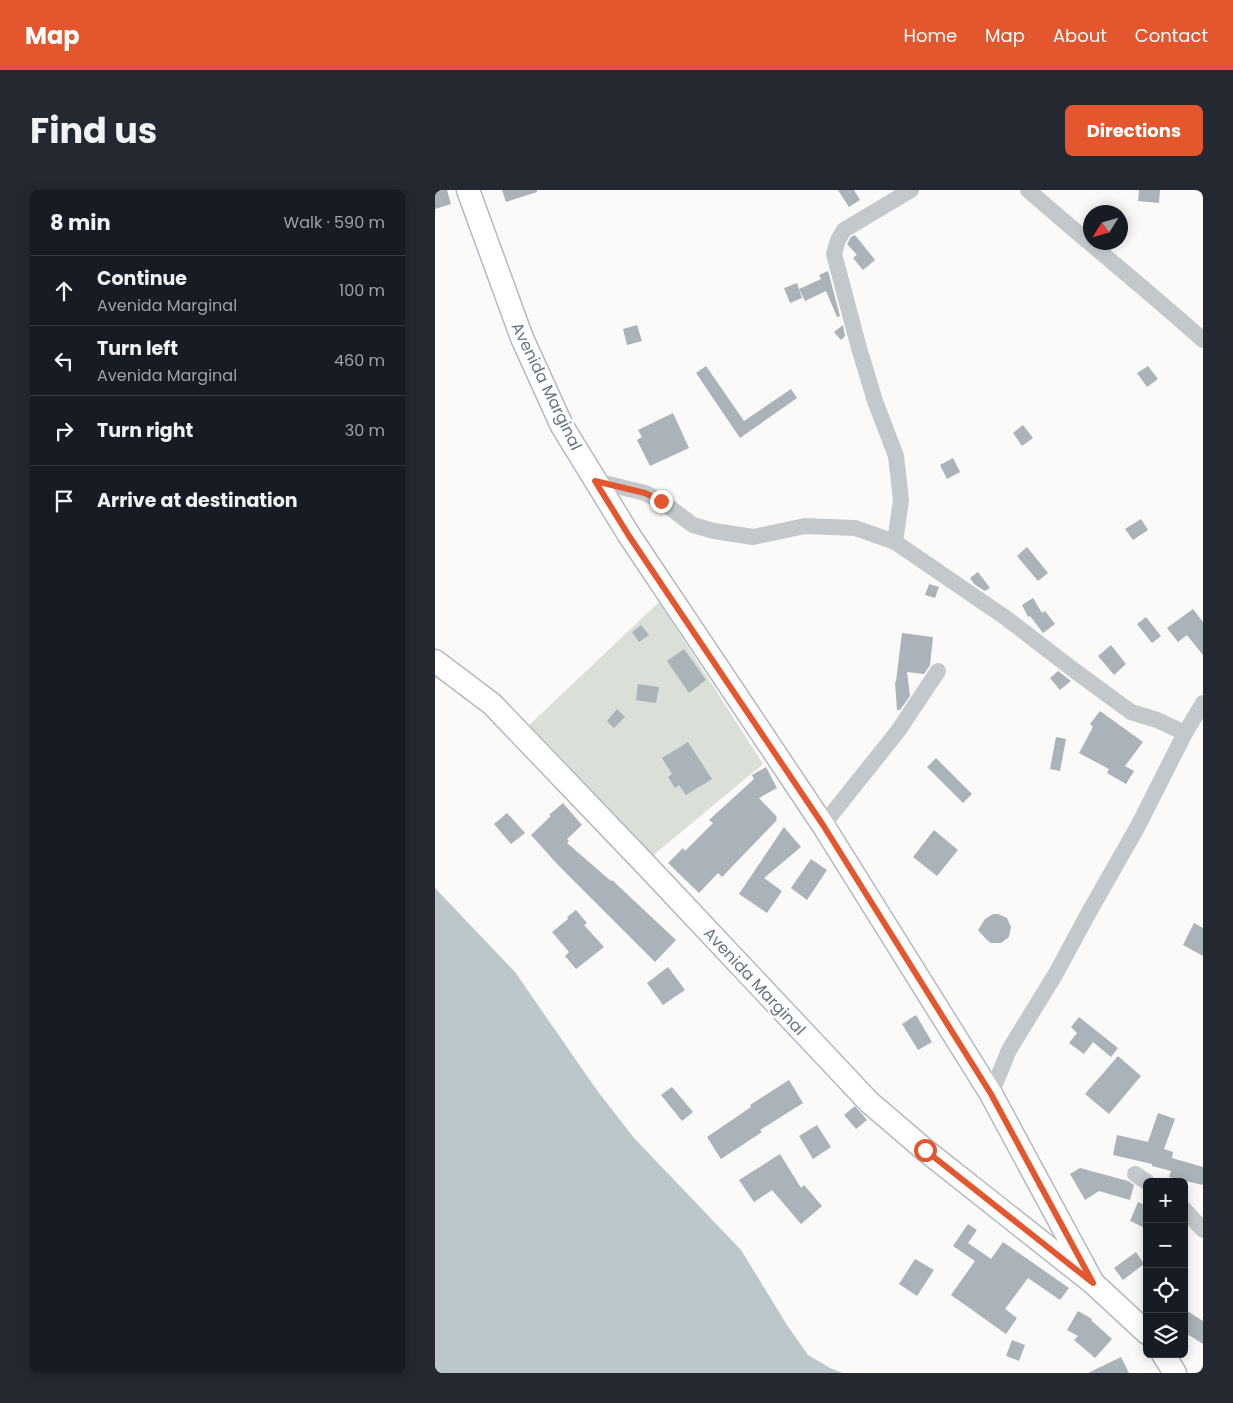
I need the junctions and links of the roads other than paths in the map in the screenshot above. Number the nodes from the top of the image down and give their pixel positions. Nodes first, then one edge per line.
1 (468, 190) edge
2 (911, 190) edge
3 (1028, 190) edge
4 (1203, 340) edge
5 (595, 481) junction
6 (895, 542) junction
7 (435, 661) edge
8 (938, 671) dead end
9 (1203, 703) edge
10 (1185, 733) junction
11 (823, 825) junction
12 (991, 1094) junction
13 (1188, 1213) edge
14 (1203, 1230) edge
15 (1093, 1283) junction
16 (1143, 1329) edge
17 (1166, 1358) edge
18 (1175, 1373) edge

1 - 5 street, Avenida Marginal
2 - 6 street
3 - 4 street
5 - 6 street
5 - 11 street, Avenida Marginal
6 - 10 street
7 - 15 street, Avenida Marginal
8 - 11 street
9 - 10 street
10 - 12 street
11 - 12 street, Avenida Marginal
12 - 15 street, Avenida Marginal
13 - 14 street
15 - 16 street, Avenida Marginal
17 - 18 street

